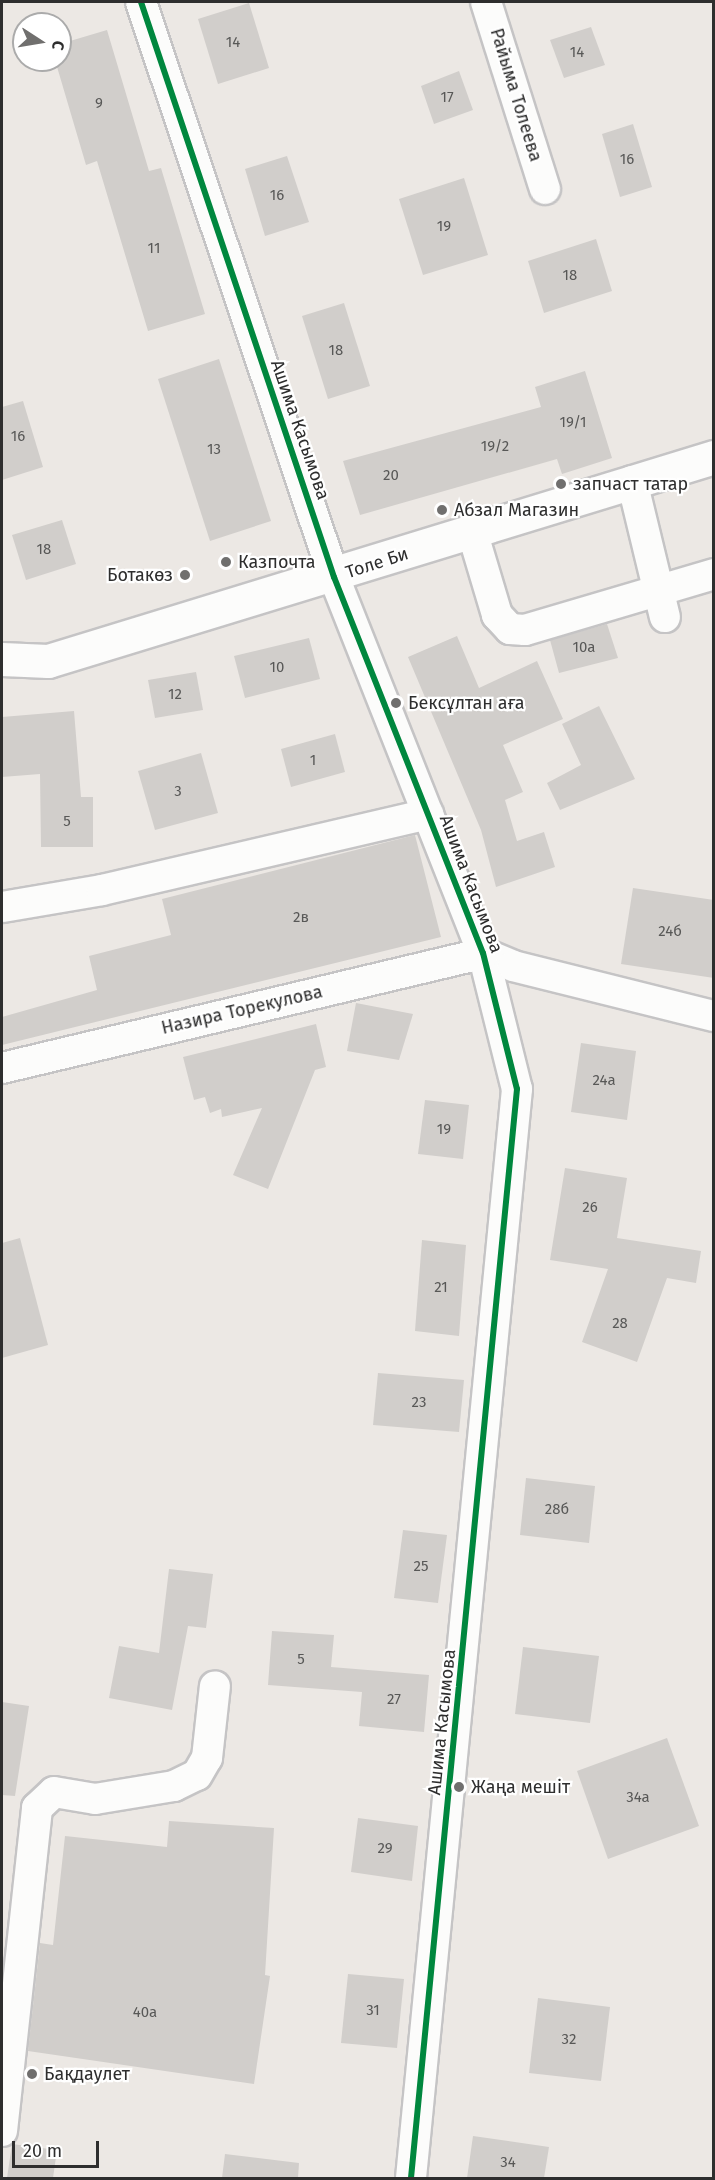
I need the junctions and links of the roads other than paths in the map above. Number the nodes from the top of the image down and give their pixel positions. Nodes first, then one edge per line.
1 (141, 2) edge
2 (486, 2) edge
3 (545, 189) dead end
4 (714, 457) edge
5 (632, 481) junction
6 (472, 531) junction
7 (714, 574) edge
8 (334, 578) junction
9 (662, 604) junction
10 (2, 659) edge
11 (428, 814) junction
12 (2, 907) edge
13 (483, 953) junction
14 (714, 1016) edge
15 (2, 1068) edge
16 (215, 1686) dead end
17 (2, 2131) edge
18 (411, 2178) edge

1 - 8 street, Ашима Касымова
2 - 3 street, Райыма Толеева
4 - 5 street, Толе Би
5 - 6 street, Толе Би
5 - 9 street
6 - 8 street, Толе Би
6 - 9 street
7 - 9 street
8 - 10 street, Толе Би
8 - 11 street, Ашима Касымова
11 - 12 street
11 - 13 street, Ашима Касымова
13 - 14 street
13 - 15 street, Назира Торекулова
13 - 18 street, Ашима Касымова
16 - 17 street

